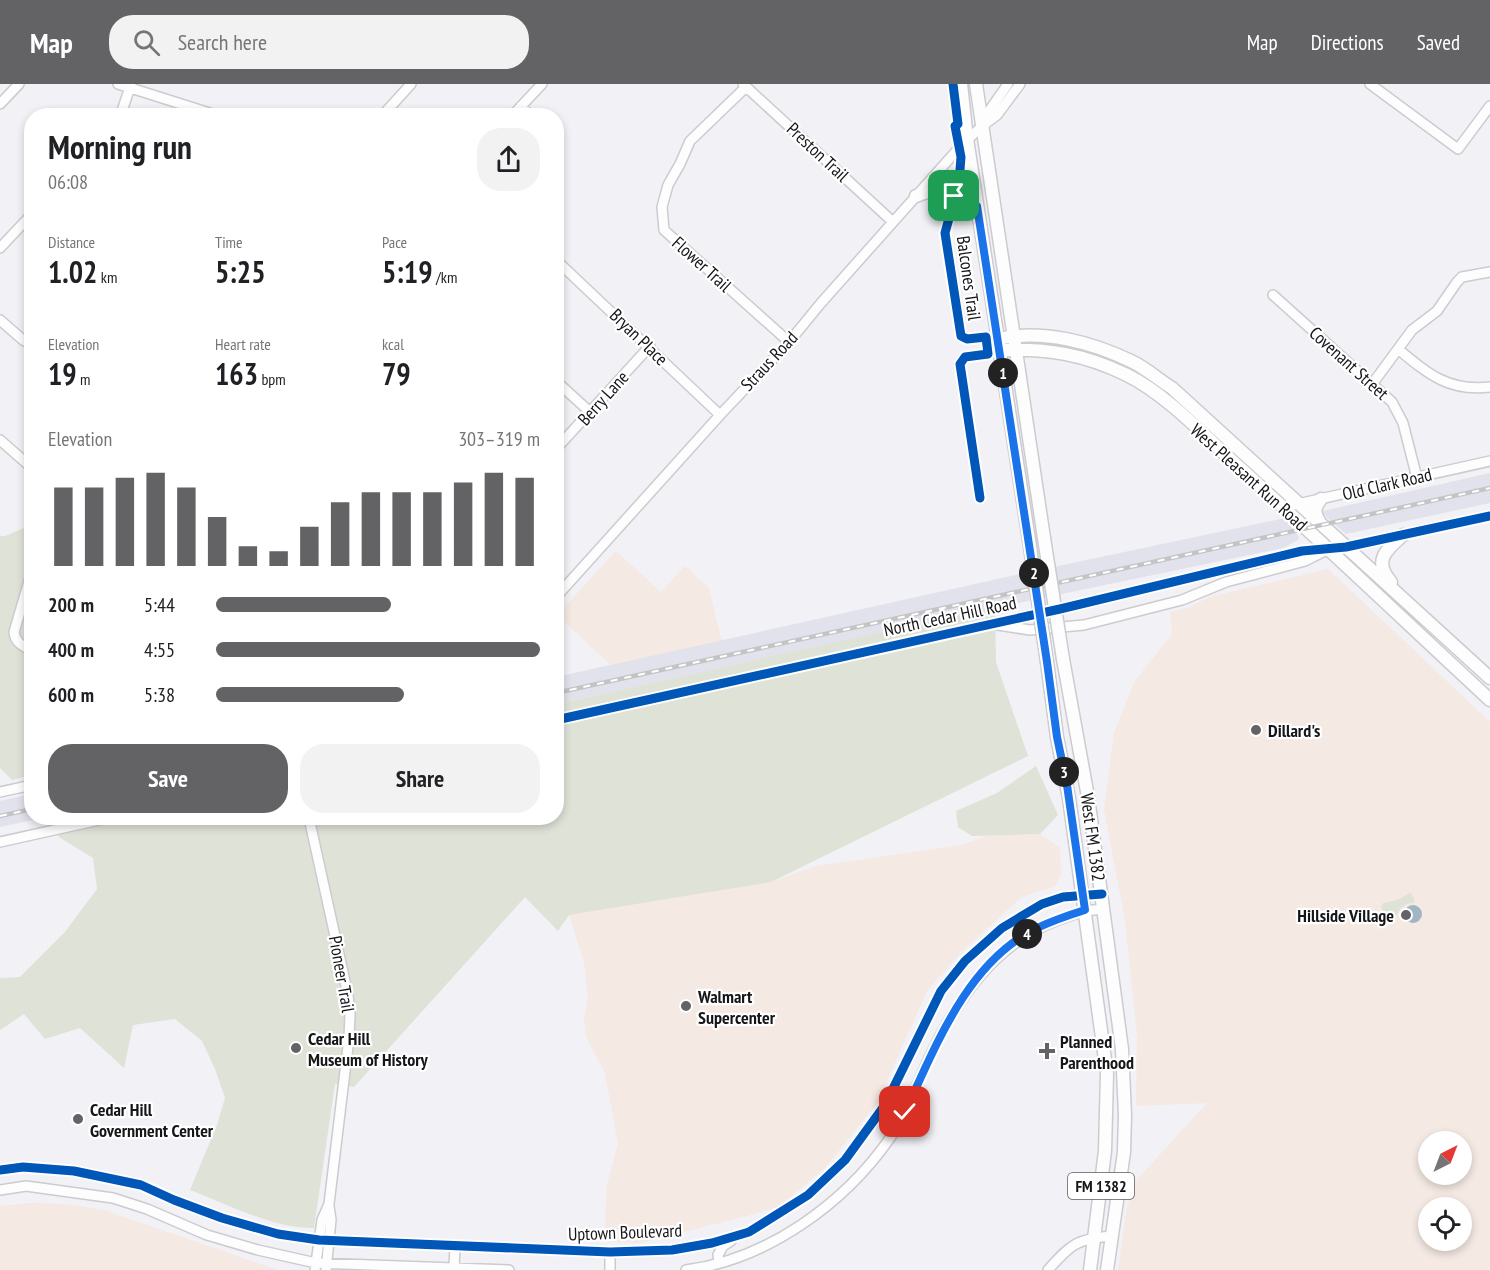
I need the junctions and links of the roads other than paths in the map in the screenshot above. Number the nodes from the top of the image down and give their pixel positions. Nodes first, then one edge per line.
1 (19, 84) edge
2 (118, 84) edge
3 (411, 84) edge
4 (542, 84) edge
5 (962, 84) edge
6 (976, 84) edge
7 (1008, 84) edge
8 (1020, 84) edge
9 (1371, 84) edge
10 (130, 86) edge
11 (744, 86) edge
12 (0, 104) edge
13 (521, 106) edge
14 (1490, 106) edge
15 (123, 108) edge
16 (195, 108) edge
17 (389, 108) edge
18 (982, 126) junction
19 (967, 140) junction
20 (916, 196) junction
21 (977, 206) junction
22 (24, 222) edge
23 (893, 222) junction
24 (0, 248) edge
25 (564, 267) edge
26 (1490, 272) edge
27 (1273, 295) dead end
28 (0, 320) edge
29 (1015, 335) junction
30 (24, 341) edge
31 (789, 342) junction
32 (998, 344) junction
33 (650, 346) junction
34 (1017, 349) junction
35 (1398, 349) junction
36 (1373, 383) junction
37 (1490, 387) edge
38 (564, 388) edge
39 (590, 412) junction
40 (720, 415) junction
41 (0, 440) edge
42 (564, 440) edge
43 (24, 461) edge
44 (1490, 461) edge
45 (1417, 477) junction
46 (1321, 499) junction
47 (1299, 503) junction
48 (1284, 507) junction
49 (1490, 516) edge
50 (1321, 525) junction
51 (1403, 535) junction
52 (1346, 547) junction
53 (1328, 550) junction
54 (564, 588) edge
55 (1121, 595) junction
56 (24, 598) edge
57 (1106, 598) junction
58 (1124, 615) junction
59 (1112, 618) junction
60 (990, 624) junction
61 (1431, 624) junction
62 (24, 646) edge
63 (1490, 678) edge
64 (1490, 700) edge
65 (564, 718) edge
66 (24, 787) edge
67 (0, 792) edge
68 (76, 825) edge
69 (311, 825) edge
70 (0, 842) edge
71 (1102, 894) junction
72 (1083, 896) junction
73 (1104, 909) junction
74 (1085, 910) junction
75 (0, 1170) edge
76 (821, 1184) junction
77 (0, 1190) edge
78 (834, 1200) junction
79 (749, 1232) junction
80 (1112, 1236) junction
81 (1094, 1238) junction
82 (324, 1241) junction
83 (455, 1246) junction
84 (610, 1252) junction
85 (719, 1262) junction
86 (316, 1267) edge
87 (326, 1267) edge
88 (454, 1269) edge
89 (509, 1270) edge
90 (610, 1270) edge
91 (686, 1270) edge
92 (1048, 1270) edge
93 (1090, 1270) edge
94 (1107, 1270) edge

1 - 12 street
2 - 10 street
3 - 17 street
4 - 13 street
5 - 19 main road, West FM 1382 / FM 1382
6 - 18 main road, West FM 1382 / FM 1382
7 - 18 street
8 - 18 street, Straus Road
9 - 14 street
10 - 15 street
10 - 16 street
11 - 23 street, Preston Trail
11 - 31 street, Flower Trail
18 - 19 street, Straus Road
18 - 29 main road, West FM 1382 / FM 1382
19 - 20 street, Straus Road
19 - 21 main road, West FM 1382 / FM 1382
20 - 21 main road
20 - 23 street, Straus Road
21 - 32 main road, West FM 1382 / FM 1382
22 - 24 street
23 - 31 street, Straus Road
25 - 33 street, Bryan Place
26 - 35 street
27 - 36 street, Covenant Street
28 - 30 street
29 - 32 main road, West Pleasant Run Road
29 - 34 main road, West FM 1382 / FM 1382
29 - 47 main road, West Pleasant Run Road
31 - 40 street, Straus Road
32 - 34 main road, West Pleasant Run Road
32 - 72 main road, West FM 1382 / FM 1382, bridge
33 - 39 street, Berry Lane
33 - 40 street, Bryan Place
34 - 48 main road, West Pleasant Run Road
34 - 71 main road, West FM 1382 / FM 1382, bridge
35 - 36 street
35 - 37 street
36 - 45 street, Covenant Street
38 - 39 street
39 - 42 street, Berry Lane
40 - 54 street, Straus Road
41 - 43 street
44 - 45 street, Old Clark Road
45 - 46 street, Old Clark Road
46 - 47 street, Old Clark Road
46 - 50 main road
47 - 48 street, Old Clark Road
47 - 50 main road, West Pleasant Run Road
48 - 53 main road, West Pleasant Run Road
49 - 51 street, North Cedar Hill Road
50 - 52 main road, West Pleasant Run Road
51 - 52 street, North Cedar Hill Road
51 - 61 main road
52 - 53 street, North Cedar Hill Road
52 - 61 main road, West Pleasant Run Road
53 - 55 street, North Cedar Hill Road
53 - 58 street, North Cedar Hill Road
53 - 64 main road, West Pleasant Run Road
55 - 57 street, North Cedar Hill Road
55 - 58 street
56 - 62 street
57 - 59 street
57 - 60 street, North Cedar Hill Road
58 - 59 street, North Cedar Hill Road
59 - 60 street, North Cedar Hill Road
60 - 65 street, North Cedar Hill Road
61 - 63 main road, West Pleasant Run Road
66 - 67 street
68 - 70 street
69 - 82 street, Pioneer Trail
71 - 72 street, Uptown Boulevard
71 - 73 main road, West FM 1382 / FM 1382
72 - 74 main road, West FM 1382 / FM 1382
72 - 76 street, Uptown Boulevard
73 - 74 street
73 - 80 main road, West FM 1382 / FM 1382
74 - 78 street
74 - 81 main road, West FM 1382 / FM 1382
75 - 82 street, Uptown Boulevard
76 - 78 street
76 - 79 street, Uptown Boulevard
77 - 86 street
78 - 85 street
79 - 84 street, Uptown Boulevard
79 - 85 street
80 - 81 street
80 - 94 main road, FM 1382
81 - 92 street
81 - 93 main road, FM 1382
82 - 83 street, Uptown Boulevard
82 - 86 street, Pioneer Trail
82 - 87 street, Pioneer Trail
83 - 84 street, Uptown Boulevard
83 - 88 street
84 - 90 street
85 - 91 street
86 - 87 street
87 - 88 street
88 - 89 street

